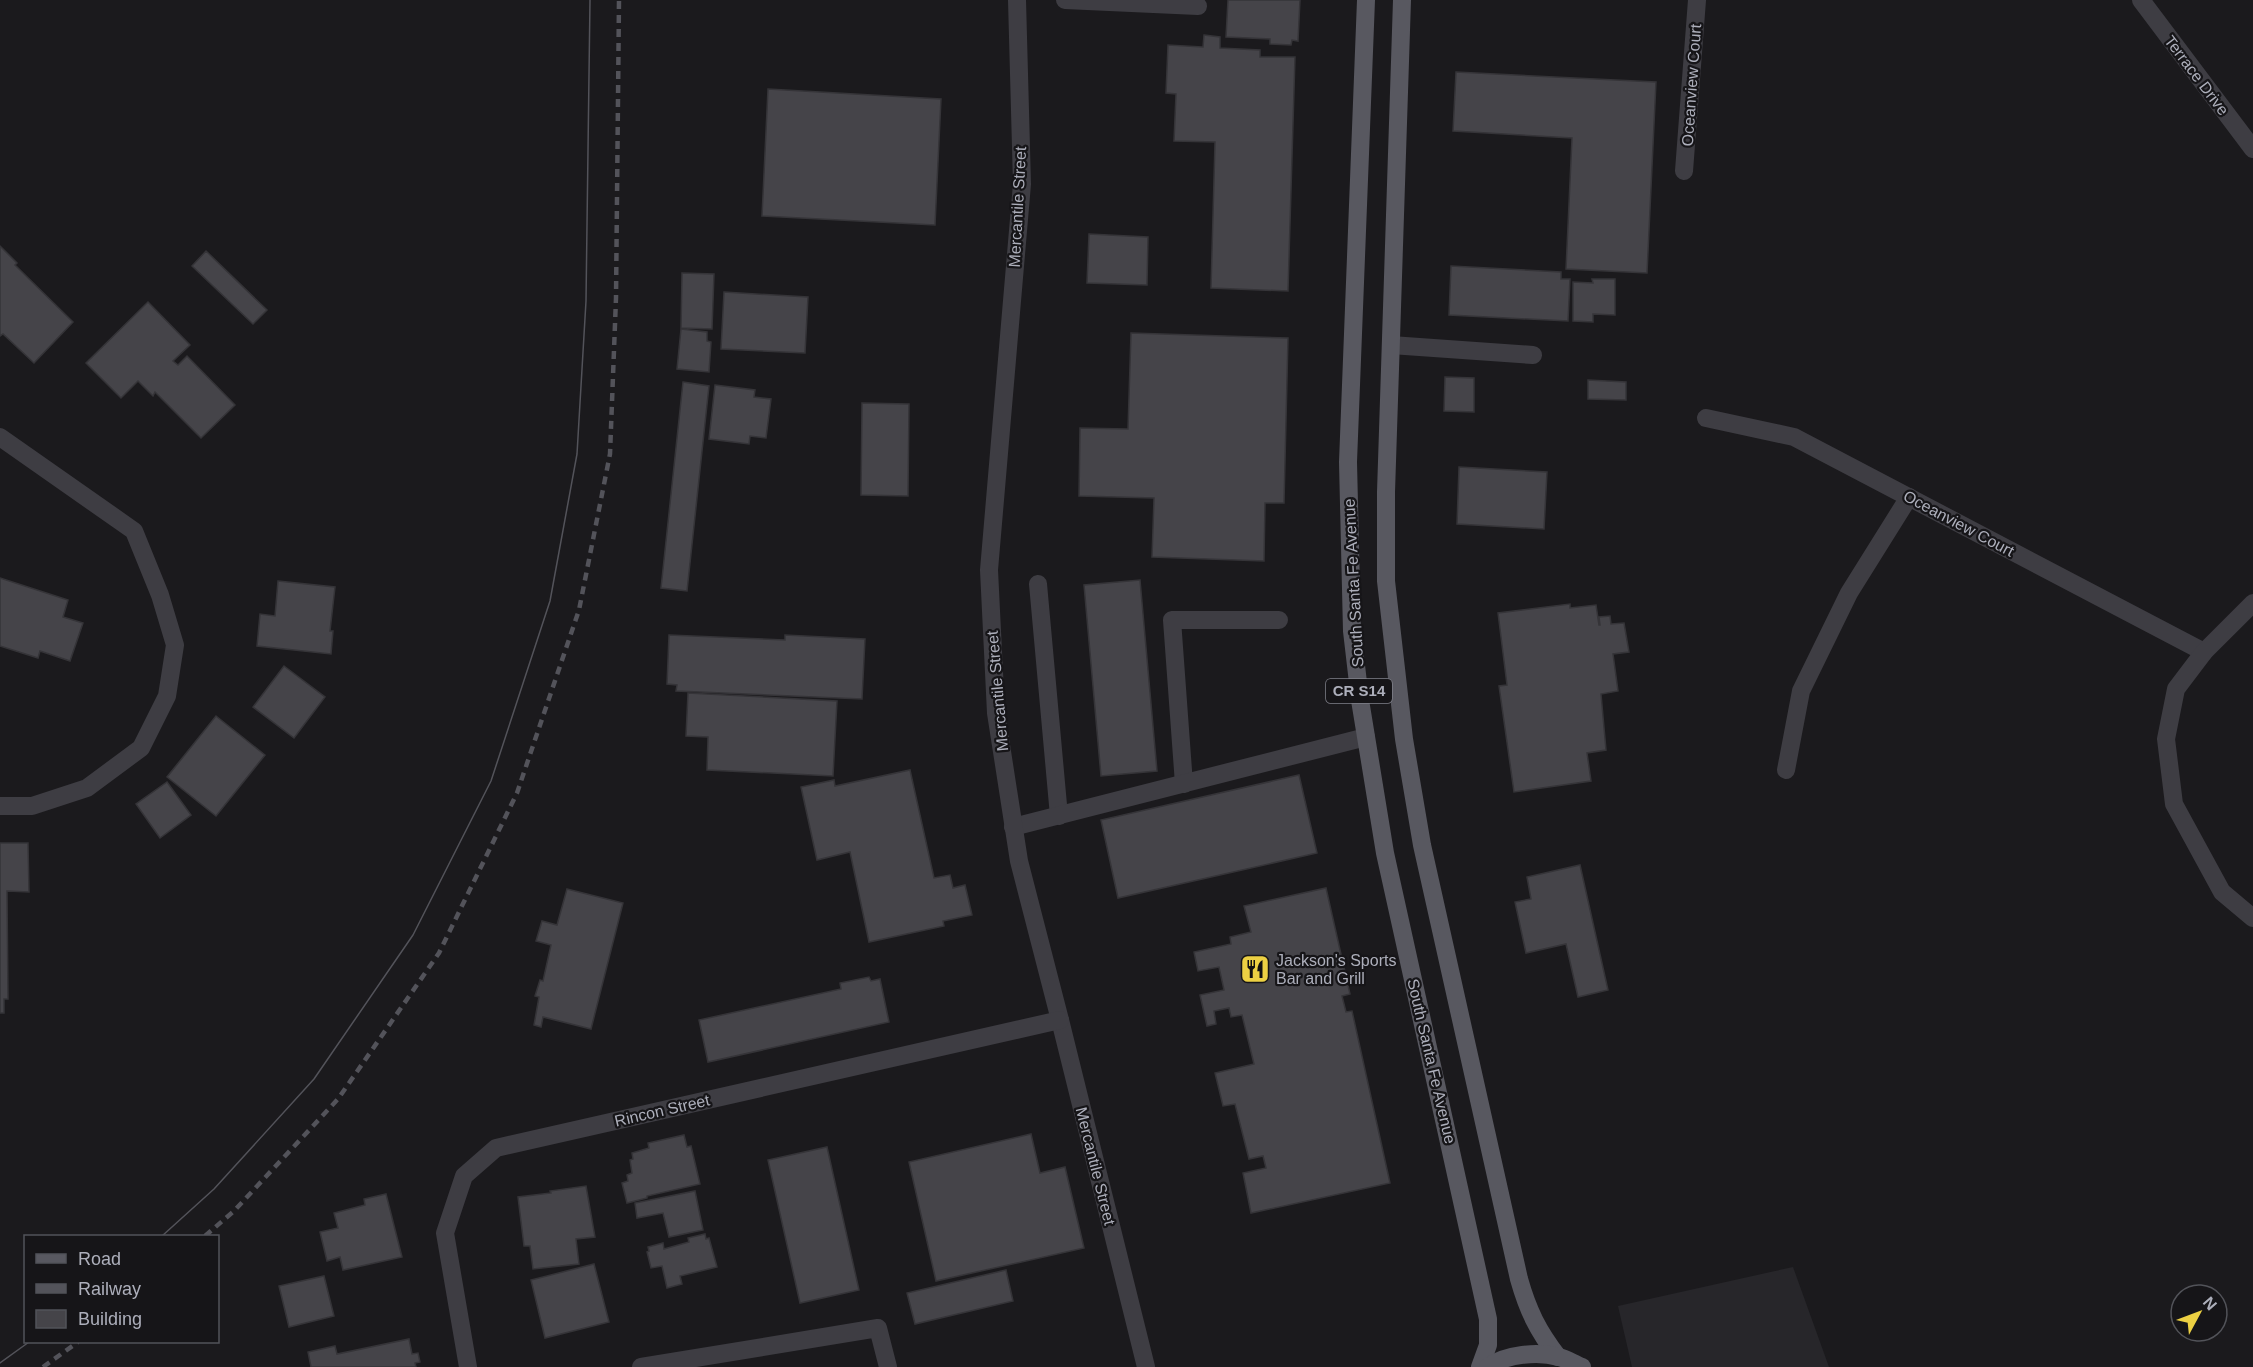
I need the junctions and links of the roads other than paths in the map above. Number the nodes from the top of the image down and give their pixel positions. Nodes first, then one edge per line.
1 (1017, 0) edge
2 (1065, 0) edge
3 (1076, 0) edge
4 (1366, 0) edge
5 (1402, 0) edge
6 (1697, 0) edge
7 (2140, 0) edge
8 (1198, 6) dead end
9 (2253, 149) edge
10 (1684, 171) dead end
11 (1391, 345) junction
12 (1533, 355) dead end
13 (1706, 418) dead end
14 (0, 437) edge
15 (1909, 497) junction
16 (1038, 584) dead end
17 (2253, 603) edge
18 (1279, 620) dead end
19 (2204, 652) junction
20 (1366, 737) junction
21 (1786, 770) dead end
22 (1184, 784) junction
23 (0, 806) edge
24 (1059, 816) junction
25 (1013, 827) junction
26 (2253, 918) edge
27 (1060, 1020) junction
28 (1558, 1357) junction
29 (468, 1367) edge
30 (641, 1367) edge
31 (888, 1367) edge
32 (1146, 1367) edge
33 (1480, 1367) edge
34 (1488, 1367) edge
35 (1582, 1367) edge

1 - 25 street, Mercantile Street
2 - 3 street
3 - 8 street
4 - 20 main road, South Santa Fe Avenue / CR S14
5 - 11 main road, South Santa Fe Avenue / CR S14
6 - 10 street, Oceanview Court
7 - 9 street, Terrace Drive
11 - 12 street
11 - 28 main road, South Santa Fe Avenue / CR S14
13 - 15 street, Oceanview Court
14 - 23 street
15 - 19 street, Oceanview Court
15 - 21 street
16 - 24 street
17 - 19 street
18 - 22 street
19 - 26 street
20 - 22 street
20 - 33 main road, South Santa Fe Avenue / CR S14
22 - 24 street
24 - 25 street
25 - 27 street, Mercantile Street
27 - 29 street, Rincon Street
27 - 32 street, Mercantile Street
28 - 34 main road
28 - 35 main road
30 - 31 street

